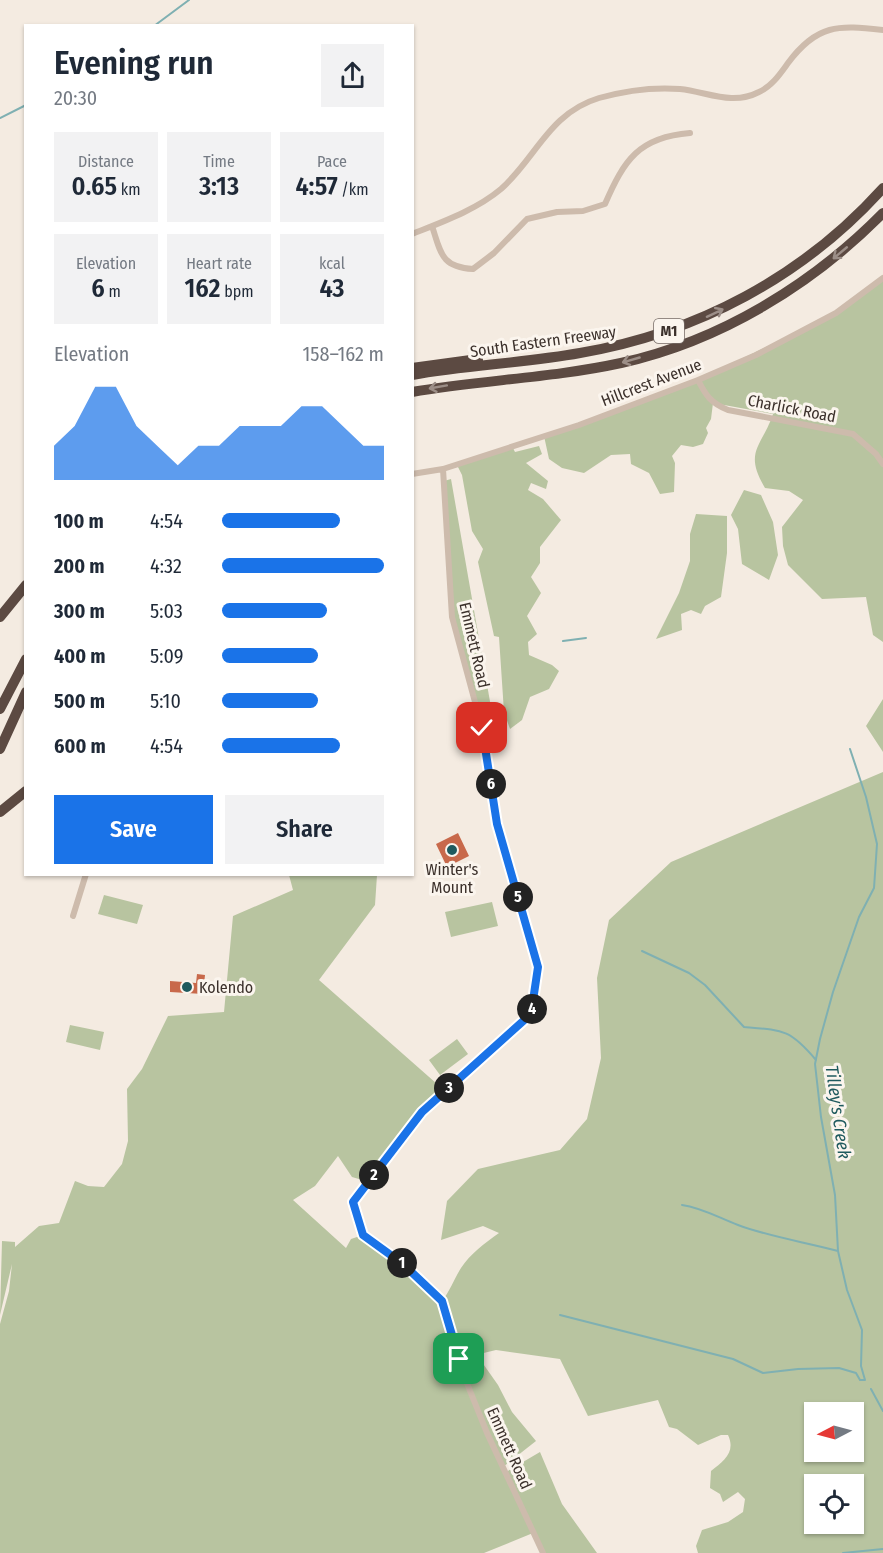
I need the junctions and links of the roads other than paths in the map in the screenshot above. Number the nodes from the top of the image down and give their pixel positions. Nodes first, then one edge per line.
1 (883, 30) edge
2 (690, 133) dead end
3 (883, 188) edge
4 (883, 213) edge
5 (432, 226) junction
6 (414, 233) edge
7 (883, 278) edge
8 (578, 354) junction
9 (414, 368) edge
10 (414, 375) edge
11 (698, 380) junction
12 (414, 392) edge
13 (883, 464) edge
14 (443, 469) junction
15 (414, 474) edge
16 (24, 587) edge
17 (0, 617) edge
18 (24, 663) edge
19 (24, 696) edge
20 (0, 709) edge
21 (0, 749) edge
22 (24, 793) edge
23 (0, 812) edge
24 (85, 876) edge
25 (73, 916) dead end
26 (543, 1553) edge

1 - 5 street
2 - 5 street
8 -> 3 highway, South Eastern Freeway / M1
4 -> 12 highway, South Eastern Freeway / M1
5 - 6 street
7 - 11 street, Hillcrest Avenue
8 - 9 highway
8 - 10 highway, South Eastern Freeway / M1
11 - 13 street, Charlick Road
11 - 14 street, Hillcrest Avenue
14 - 15 street, Hillcrest Avenue
14 - 26 street, Emmett Road
16 - 17 highway
18 - 20 highway
19 - 21 highway
22 - 23 highway
24 - 25 street

